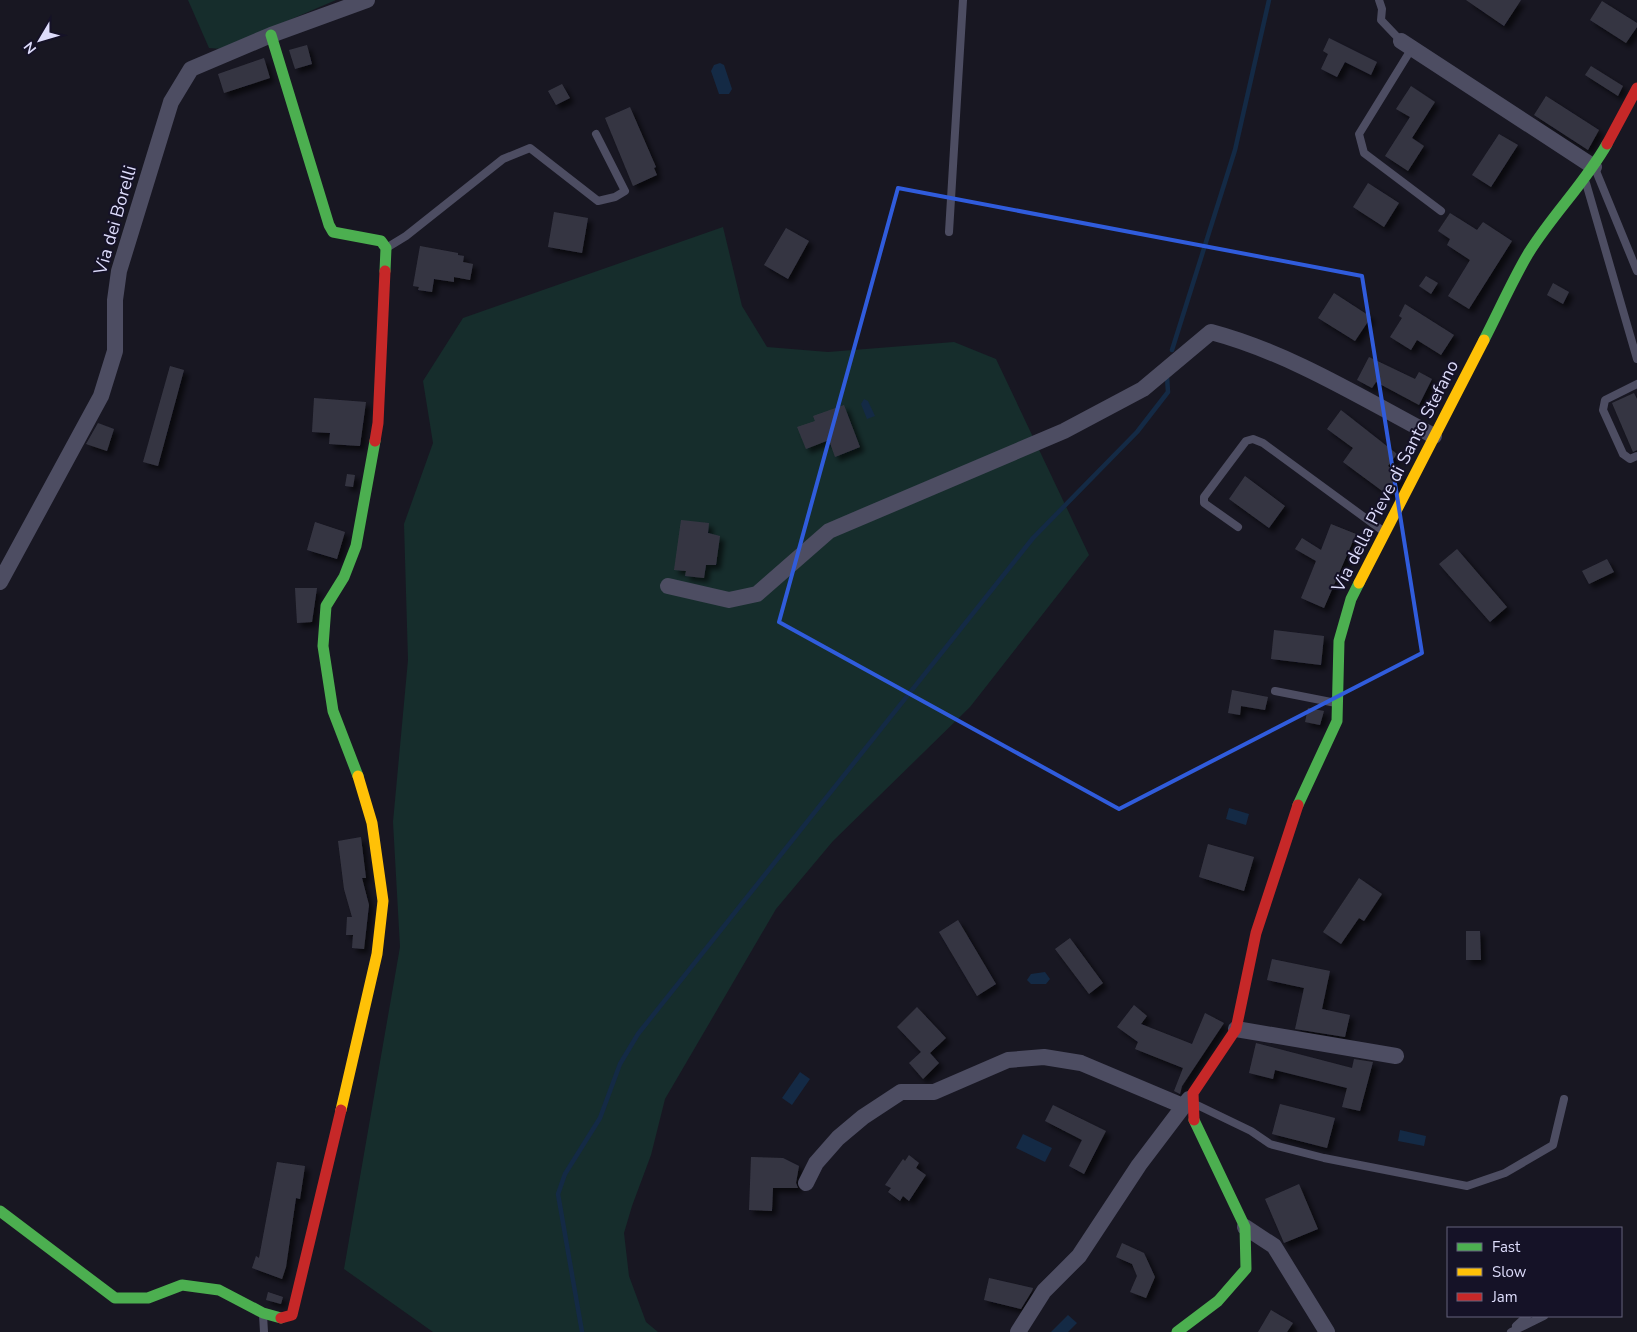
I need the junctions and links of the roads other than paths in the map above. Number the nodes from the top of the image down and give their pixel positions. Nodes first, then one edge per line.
1 (367, 0) edge
2 (963, 0) edge
3 (1379, 0) edge
4 (271, 35) junction
5 (1406, 44) junction
6 (1637, 88) edge
7 (596, 134) dead end
8 (1589, 173) junction
9 (1440, 211) dead end
10 (949, 232) dead end
11 (386, 248) junction
12 (1637, 271) edge
13 (1637, 359) edge
14 (1637, 384) edge
15 (1434, 436) junction
16 (1637, 456) edge
17 (1238, 527) dead end
18 (1385, 532) junction
19 (0, 582) edge
20 (668, 586) dead end
21 (1275, 691) dead end
22 (1338, 704) junction
23 (1236, 1029) junction
24 (1396, 1056) dead end
25 (1564, 1099) dead end
26 (1190, 1101) junction
27 (806, 1183) dead end
28 (0, 1211) edge
29 (1245, 1227) junction
30 (263, 1313) junction
31 (1526, 1317) edge
32 (1542, 1317) edge
33 (264, 1332) edge
34 (1018, 1332) edge
35 (1177, 1332) edge
36 (1327, 1332) edge
37 (1510, 1332) edge

1 - 4 street, Via dei Borelli
2 - 10 lane
3 - 5 lane
4 - 11 street
4 - 19 street, Via dei Borelli
5 - 8 street
5 - 9 lane
6 - 8 street, Via della Pieve di Santo Stefano
7 - 11 lane
8 - 12 lane
8 - 13 lane
8 - 15 street, Via della Pieve di Santo Stefano
11 - 30 street
14 - 16 lane
15 - 18 street, Via della Pieve di Santo Stefano
15 - 20 street
17 - 18 lane
18 - 22 street, Via della Pieve di Santo Stefano
21 - 22 lane
22 - 23 street, Via della Pieve di Santo Stefano
23 - 24 street
23 - 26 street, Via della Pieve di Santo Stefano
25 - 26 lane
26 - 27 street
26 - 29 street
26 - 34 street
28 - 30 street
29 - 35 street
29 - 36 street
30 - 33 lane
31 - 37 lane
32 - 37 lane

